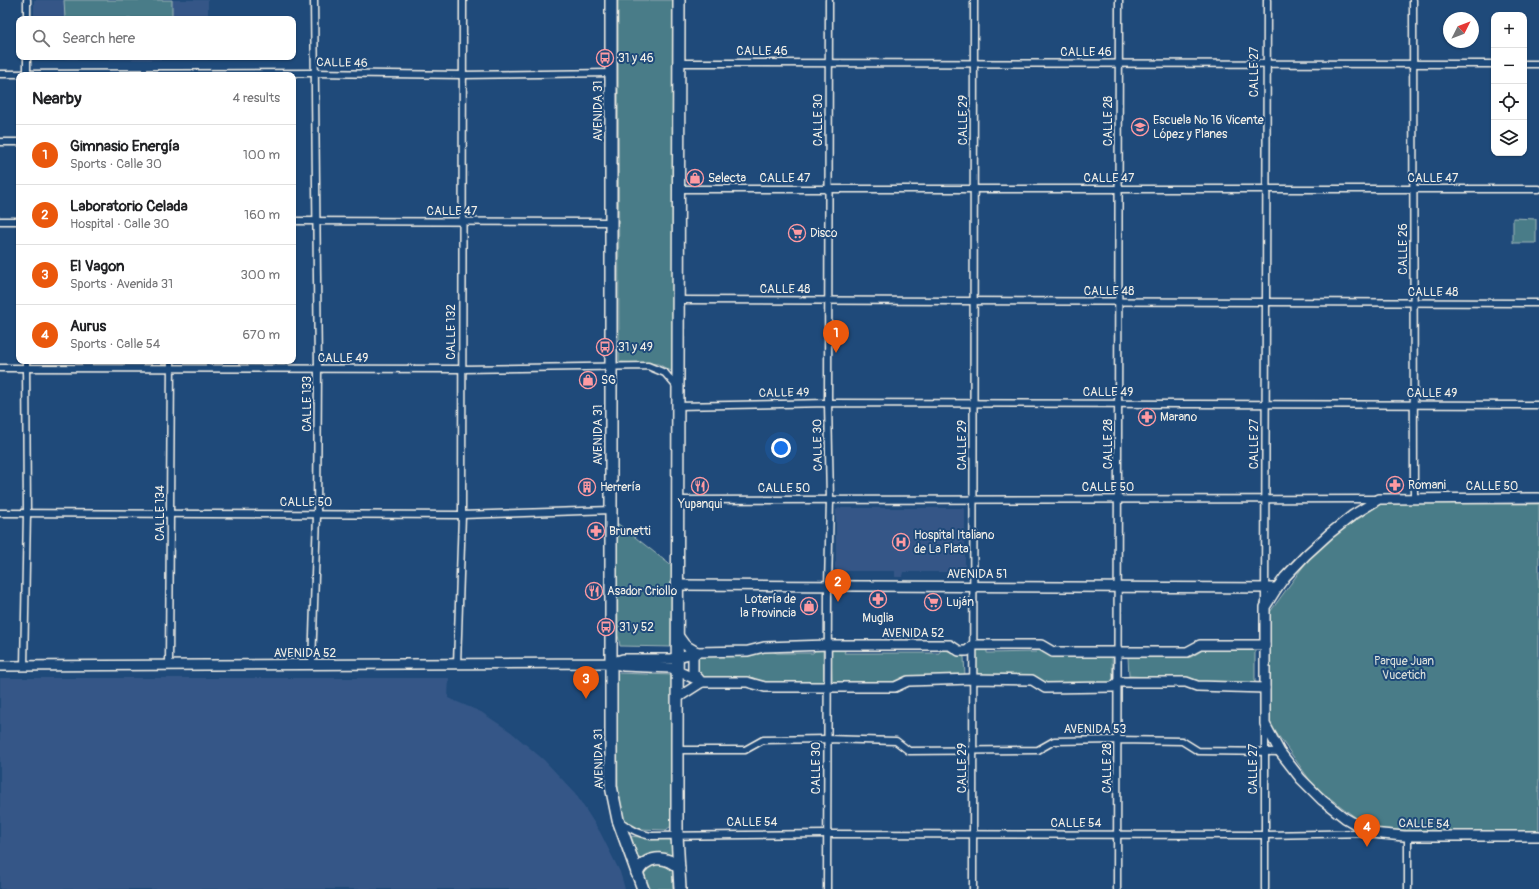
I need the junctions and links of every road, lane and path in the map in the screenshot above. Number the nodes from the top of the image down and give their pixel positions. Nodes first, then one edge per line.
1 (27, 0) edge
2 (314, 0) edge
3 (462, 0) edge
4 (611, 0) edge
5 (679, 0) edge
6 (829, 0) edge
7 (974, 0) edge
8 (1119, 0) edge
9 (1267, 0) edge
10 (1414, 0) edge
11 (27, 16) edge
12 (27, 60) edge
13 (829, 62) junction
14 (974, 62) junction
15 (679, 63) junction
16 (1119, 63) junction
17 (1266, 64) junction
18 (1414, 64) junction
19 (1491, 64) edge
20 (1527, 64) edge
21 (1539, 64) edge
22 (27, 72) edge
23 (296, 73) edge
24 (314, 73) junction
25 (611, 73) junction
26 (0, 74) edge
27 (16, 75) edge
28 (463, 75) junction
29 (0, 142) edge
30 (16, 142) edge
31 (678, 189) junction
32 (829, 189) junction
33 (974, 189) junction
34 (1119, 189) junction
35 (1266, 189) junction
36 (1414, 189) junction
37 (1539, 189) edge
38 (0, 221) edge
39 (16, 221) edge
40 (296, 221) edge
41 (318, 221) junction
42 (462, 222) junction
43 (611, 222) junction
44 (678, 300) junction
45 (828, 301) junction
46 (974, 301) junction
47 (1119, 302) junction
48 (1266, 302) junction
49 (1414, 303) junction
50 (1539, 303) edge
51 (26, 364) edge
52 (171, 364) edge
53 (612, 366) junction
54 (0, 368) edge
55 (171, 368) junction
56 (318, 369) junction
57 (462, 369) junction
58 (677, 387) junction
59 (828, 403) junction
60 (973, 403) junction
61 (1119, 403) junction
62 (1266, 403) junction
63 (1414, 404) junction
64 (1539, 404) edge
65 (677, 406) junction
66 (1266, 498) junction
67 (1414, 498) junction
68 (1539, 498) edge
69 (974, 499) junction
70 (1379, 499) junction
71 (677, 500) junction
72 (830, 500) junction
73 (1119, 500) junction
74 (611, 510) junction
75 (0, 513) edge
76 (27, 513) junction
77 (171, 514) junction
78 (317, 514) junction
79 (462, 515) junction
80 (677, 585) junction
81 (828, 586) junction
82 (973, 586) junction
83 (1118, 586) junction
84 (1250, 588) junction
85 (1265, 588) junction
86 (1277, 588) junction
87 (1265, 604) junction
88 (677, 634) junction
89 (828, 645) junction
90 (973, 645) junction
91 (1265, 645) junction
92 (697, 652) junction
93 (1118, 652) junction
94 (677, 657) junction
95 (611, 663) junction
96 (458, 664) junction
97 (169, 665) junction
98 (312, 665) junction
99 (0, 666) edge
100 (24, 666) junction
101 (677, 670) junction
102 (973, 679) junction
103 (702, 682) junction
104 (1118, 682) junction
105 (828, 687) junction
106 (1265, 688) junction
107 (677, 698) junction
108 (1265, 724) junction
109 (827, 739) junction
110 (1118, 740) junction
111 (677, 750) junction
112 (973, 751) junction
113 (1265, 751) junction
114 (1280, 752) junction
115 (618, 820) junction
116 (1371, 833) junction
117 (827, 834) junction
118 (973, 834) junction
119 (677, 835) junction
120 (1117, 835) junction
121 (1265, 835) junction
122 (1408, 836) junction
123 (1539, 836) edge
124 (679, 868) junction
125 (636, 873) junction
126 (643, 889) edge
127 (680, 889) edge
128 (827, 889) edge
129 (973, 889) edge
130 (1117, 889) edge
131 (1265, 889) edge
132 (1408, 889) edge

1 - 11 street
2 - 24 street, CALLE 133
3 - 28 street, CALLE 132
4 - 25 highway, AVENIDA 31
5 - 15 highway
6 - 13 street, CALLE 30
7 - 14 street, CALLE 29
8 - 16 street, CALLE 28
9 - 17 street, CALLE 27
10 - 18 street, CALLE 26
12 - 22 street
13 - 14 street, CALLE 46
13 - 15 street, CALLE 46
13 - 32 street, CALLE 30
14 - 16 street, CALLE 46
14 - 33 street, CALLE 29
15 - 31 highway
16 - 17 street, CALLE 46
16 - 34 street, CALLE 28
17 - 18 street, CALLE 46
17 - 35 street, CALLE 27
18 - 19 street, CALLE 46
18 - 36 street, CALLE 26
20 - 21 street
23 - 24 street, CALLE 46
24 - 28 street, CALLE 46
24 - 41 street, CALLE 133
25 - 28 street, CALLE 46
25 - 43 highway, AVENIDA 31
26 - 27 street, CALLE 46
28 - 42 street, CALLE 132
29 - 30 street
31 - 32 street, CALLE 47
31 - 44 highway
32 - 33 street, CALLE 47
32 - 45 street, CALLE 30
33 - 34 street, CALLE 47
33 - 46 street, CALLE 29
34 - 35 street, CALLE 47
34 - 47 street, CALLE 28
35 - 36 street, CALLE 47
35 - 48 street, CALLE 27
36 - 37 street, CALLE 47
36 - 49 street, CALLE 26
38 - 39 street
40 - 41 street, CALLE 47
41 - 42 street, CALLE 47
41 - 56 street, CALLE 133
42 - 43 street, CALLE 47
42 - 57 street, CALLE 132
43 - 53 highway, AVENIDA 31
44 - 45 street, CALLE 48
44 - 58 highway
45 - 46 street, CALLE 48
45 - 59 street, CALLE 30
46 - 47 street, CALLE 48
46 - 60 street, CALLE 29
47 - 48 street, CALLE 48
47 - 61 street, CALLE 28
48 - 49 street, CALLE 48
48 - 62 street, CALLE 27
49 - 50 street, CALLE 48
49 - 63 street, CALLE 26
51 - 54 street, CALLE 49
51 - 55 street, CALLE 49
51 - 76 street
52 - 55 street, CALLE 134
53 - 57 street, CALLE 49
53 - 58 street, CALLE 49
53 - 74 highway, AVENIDA 31
55 - 56 street, CALLE 49
55 - 77 street, CALLE 134
56 - 57 street, CALLE 49
56 - 78 street, CALLE 133
57 - 79 street, CALLE 132
58 - 65 highway
59 - 60 street, CALLE 49
59 - 65 street, CALLE 49
59 - 72 street, CALLE 30
60 - 61 street, CALLE 49
60 - 69 street, CALLE 29
61 - 62 street, CALLE 49
61 - 73 street, CALLE 28
62 - 63 street, CALLE 49
62 - 66 street, CALLE 27
63 - 64 street, CALLE 49
63 - 67 street, CALLE 26
65 - 71 highway
66 - 70 street, CALLE 50
66 - 73 street, CALLE 50
66 - 85 street, CALLE 27
67 - 68 street, CALLE 50
67 - 70 street, CALLE 50
69 - 72 street, CALLE 50
69 - 73 street, CALLE 50
69 - 82 street, CALLE 29
70 - 86 street
71 - 72 street, CALLE 50
71 - 80 highway
72 - 81 street, CALLE 30
73 - 83 street, CALLE 28
74 - 79 street, CALLE 50
74 - 95 highway, AVENIDA 31
75 - 76 street, CALLE 50
76 - 77 street, CALLE 50
76 - 100 street
77 - 78 street, CALLE 50
77 - 97 street, CALLE 134
78 - 79 street, CALLE 50
78 - 98 street, CALLE 133
79 - 96 street, CALLE 132
80 - 81 street, AVENIDA 51
80 - 88 highway
81 - 82 street, AVENIDA 51
81 - 89 street, CALLE 30
82 - 83 street, AVENIDA 51
82 - 90 street, CALLE 29
83 - 84 street, AVENIDA 51
83 - 93 street, CALLE 28
84 - 85 street, AVENIDA 51
84 - 87 street
85 - 86 street, AVENIDA 51
85 - 87 street, CALLE 27
86 - 87 street
87 - 91 street, CALLE 27
88 - 92 street
88 - 94 highway
89 - 90 street, AVENIDA 52
89 - 92 street, AVENIDA 52
89 - 105 street, CALLE 30
90 - 93 street, AVENIDA 52
90 - 102 street, CALLE 29
91 - 93 street, AVENIDA 52
91 - 106 street, CALLE 27
92 - 94 street, AVENIDA 52
92 - 103 street
93 - 104 street, CALLE 28
94 - 95 street, AVENIDA 52
94 - 101 highway
95 - 96 street, AVENIDA 52
95 - 101 street, AVENIDA 52
95 - 115 highway, AVENIDA 31
96 - 98 street, AVENIDA 52
97 - 98 street, AVENIDA 52
97 - 100 street, AVENIDA 52
99 - 100 street, AVENIDA 52
101 - 103 street, AVENIDA 52
101 - 107 highway
102 - 104 street, AVENIDA 52
102 - 105 street, AVENIDA 52
102 - 112 street, CALLE 29
103 - 105 street, AVENIDA 52
103 - 107 street
104 - 106 street, AVENIDA 52
104 - 110 street, CALLE 28
105 - 109 street, CALLE 30
106 - 108 street, CALLE 27
107 - 111 highway
108 - 113 street, CALLE 27
108 - 114 street
109 - 111 street, AVENIDA 53
109 - 112 street, AVENIDA 53
109 - 117 street, CALLE 30
110 - 112 street, AVENIDA 53
110 - 113 street, AVENIDA 53
110 - 120 street, CALLE 28
111 - 119 highway
112 - 118 street, CALLE 29
113 - 114 street, AVENIDA 53
113 - 121 street, CALLE 27
114 - 116 street
115 - 119 street, CALLE 54
115 - 125 highway, AVENIDA 31
116 - 121 street, CALLE 54
116 - 122 street, CALLE 54
117 - 118 street, CALLE 54
117 - 119 street, CALLE 54
117 - 128 street, CALLE 30
118 - 120 street, CALLE 54
118 - 129 street, CALLE 29
119 - 124 highway
120 - 121 street, CALLE 54
120 - 130 street, CALLE 28
121 - 131 street, CALLE 27
122 - 123 street, CALLE 54
122 - 132 street
124 - 125 highway
124 - 127 highway
125 - 126 highway, AVENIDA 31

